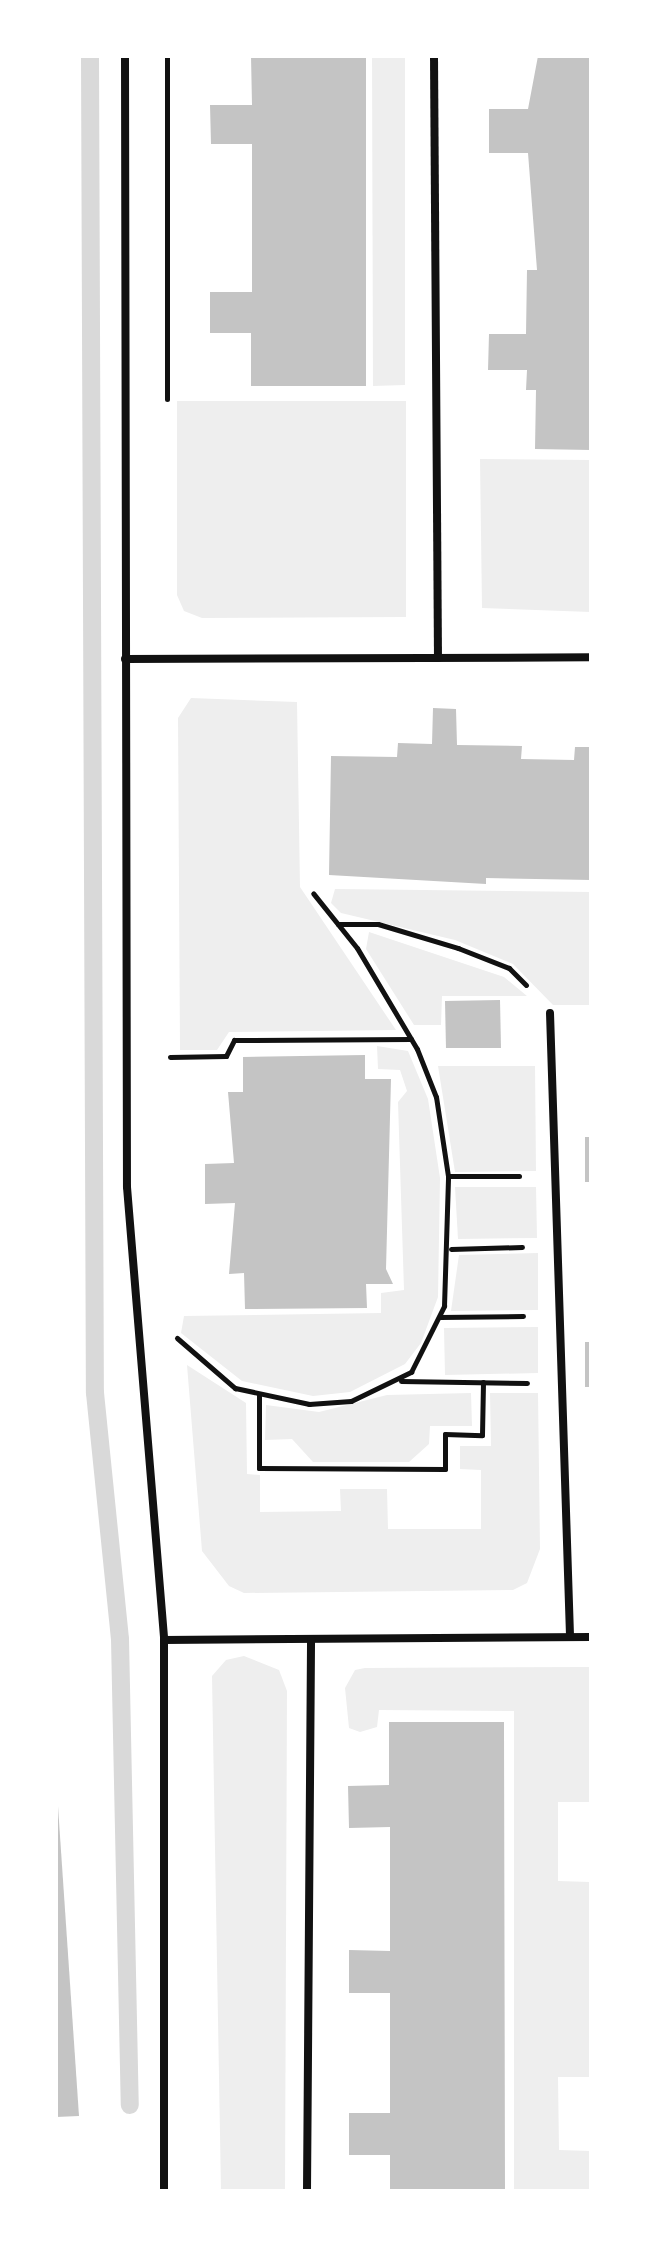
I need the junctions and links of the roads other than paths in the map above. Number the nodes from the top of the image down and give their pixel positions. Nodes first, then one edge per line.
1 (125, 56) edge
2 (434, 56) edge
3 (591, 657) edge
4 (438, 658) junction
5 (125, 659) junction
6 (550, 1013) road end
7 (570, 1637) junction
8 (591, 1637) edge
9 (311, 1639) junction
10 (164, 1640) junction
11 (164, 2191) edge
12 (307, 2191) edge

1 - 5 street
2 - 4 street
3 - 4 street
4 - 5 street
5 - 10 street
6 - 7 street
7 - 8 street
7 - 9 street
9 - 10 street
9 - 12 street
10 - 11 street

